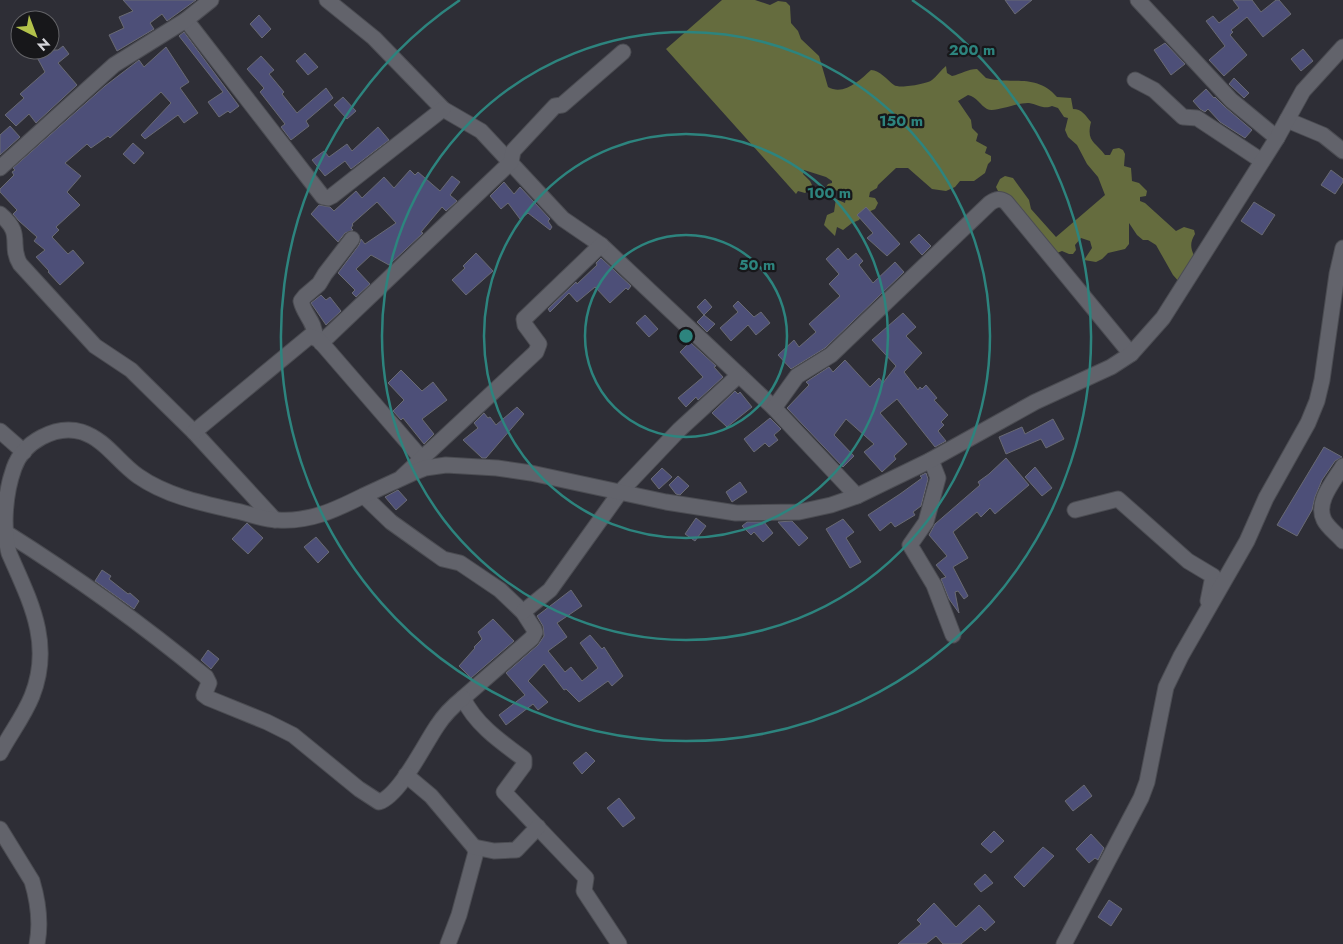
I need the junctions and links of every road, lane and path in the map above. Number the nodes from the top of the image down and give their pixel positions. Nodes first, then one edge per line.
1 (211, 0) edge
2 (327, 0) edge
3 (1138, 0) edge
4 (186, 20) junction
5 (1343, 47) edge
6 (623, 52) dead end
7 (1135, 80) dead end
8 (443, 109) junction
9 (1287, 120) junction
10 (1277, 138) junction
11 (1343, 152) edge
12 (1262, 161) junction
13 (511, 162) junction
14 (0, 168) edge
15 (0, 214) edge
16 (352, 239) dead end
17 (601, 245) junction
18 (1343, 248) edge
19 (1340, 279) edge
20 (318, 340) junction
21 (1131, 354) junction
22 (739, 374) junction
23 (774, 408) junction
24 (0, 431) edge
25 (194, 432) junction
26 (24, 452) junction
27 (422, 459) junction
28 (931, 460) junction
29 (1343, 466) edge
30 (401, 478) junction
31 (621, 492) junction
32 (364, 496) junction
33 (857, 496) junction
34 (1075, 510) dead end
35 (275, 520) junction
36 (5, 532) junction
37 (1343, 540) edge
38 (523, 612) junction
39 (1205, 615) junction
40 (953, 635) dead end
41 (463, 698) junction
42 (0, 753) edge
43 (406, 775) junction
44 (538, 827) junction
45 (0, 829) edge
46 (474, 847) junction
47 (37, 944) edge
48 (448, 944) edge
49 (619, 944) edge
50 (1064, 944) edge

1 - 4 street
2 - 8 street
3 - 10 street
4 - 8 street
4 - 14 street
5 - 9 street
6 - 13 street
7 - 12 street
8 - 13 street
9 - 10 street
9 - 11 street
10 - 12 street
12 - 21 street
13 - 17 street
13 - 20 street
15 - 25 street
16 - 20 street
17 - 22 street
17 - 27 street
18 - 19 street
19 - 39 street
20 - 25 street
20 - 27 street
21 - 23 street
21 - 28 street
22 - 23 street
22 - 31 street
23 - 33 street
24 - 26 street
25 - 35 street
26 - 35 street
26 - 36 street
27 - 30 street
28 - 33 street
28 - 40 street
29 - 37 street
30 - 31 street
30 - 32 street
31 - 33 street
31 - 38 street
32 - 35 street
32 - 38 street
34 - 39 street
36 - 42 street
36 - 43 street
38 - 41 street
39 - 50 street
41 - 43 street
41 - 44 street
43 - 46 street
44 - 46 street
44 - 49 street
45 - 47 street
46 - 48 street

